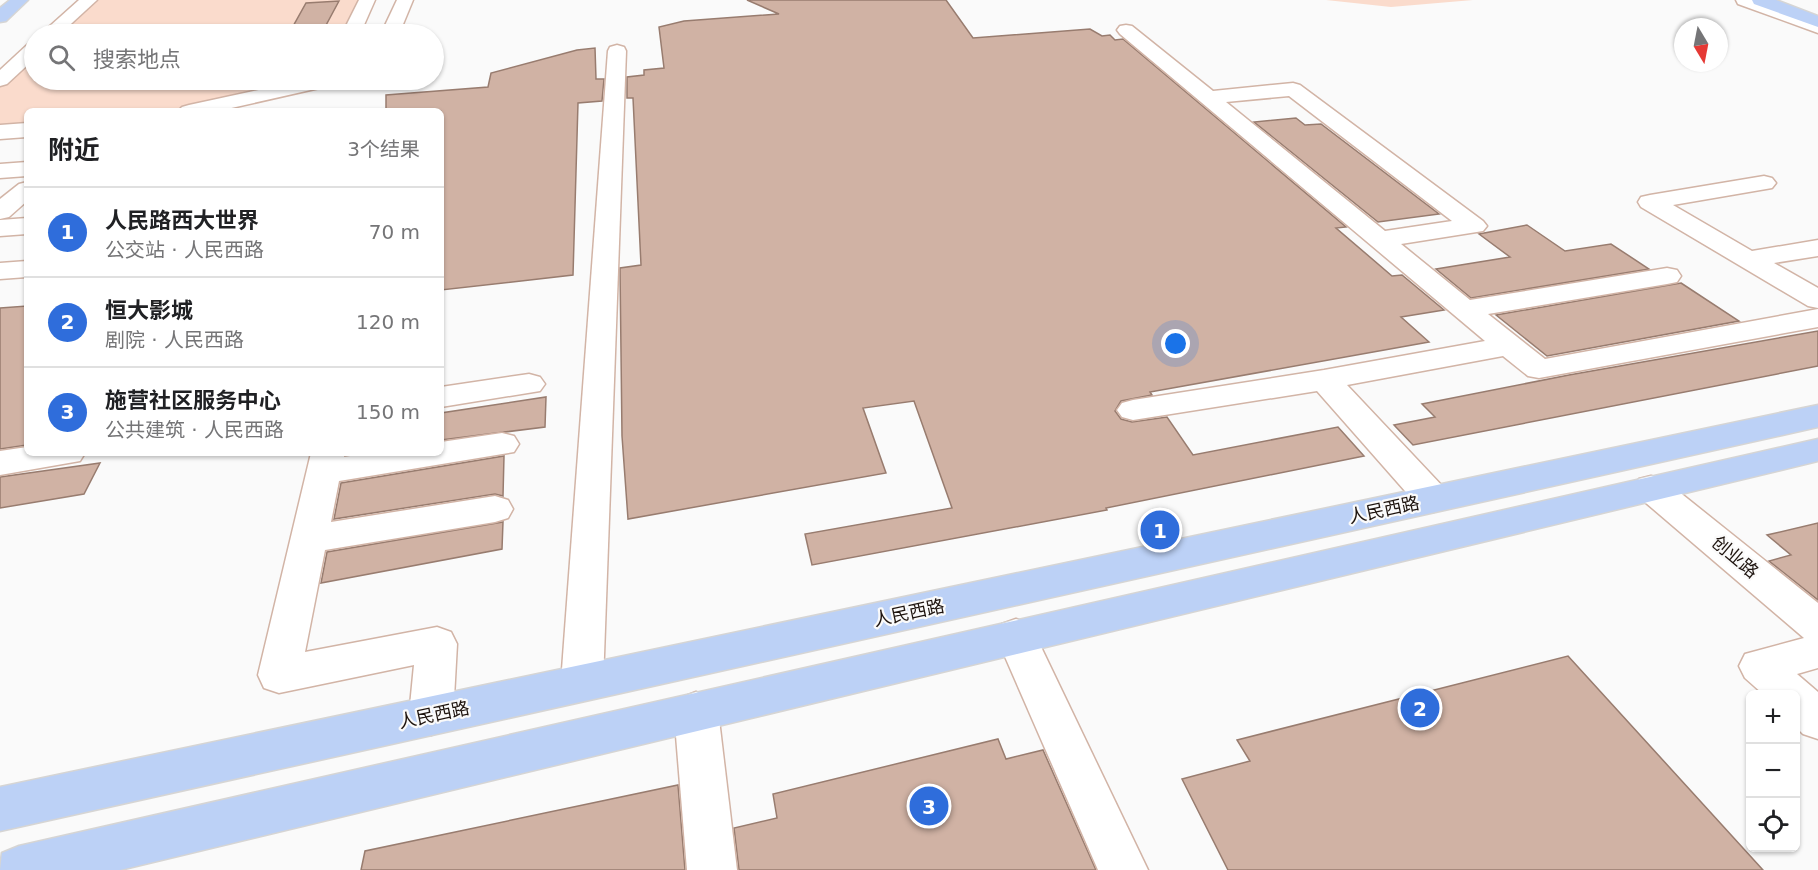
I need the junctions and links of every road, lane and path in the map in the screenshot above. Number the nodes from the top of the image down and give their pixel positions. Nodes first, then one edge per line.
1 (20, 0) edge
2 (89, 0) edge
3 (367, 0) edge
4 (405, 0) edge
5 (1744, 0) edge
6 (1760, 0) edge
7 (1785, 0) edge
8 (1799, 0) edge
9 (1818, 7) edge
10 (1818, 12) edge
11 (0, 17) edge
12 (1818, 22) edge
13 (61, 24) edge
14 (356, 24) edge
15 (394, 24) edge
16 (1818, 28) edge
17 (1126, 30) dead end
18 (617, 51) dead end
19 (24, 58) edge
20 (0, 80) edge
21 (285, 90) edge
22 (1209, 98) junction
23 (203, 108) edge
24 (24, 129) edge
25 (0, 132) edge
26 (24, 169) edge
27 (0, 171) edge
28 (1764, 183) dead end
29 (24, 192) edge
30 (0, 212) edge
31 (24, 226) edge
32 (0, 228) edge
33 (1380, 239) junction
34 (1818, 248) edge
35 (1749, 260) junction
36 (24, 269) edge
37 (0, 271) edge
38 (1667, 276) dead end
39 (1818, 300) edge
40 (1465, 309) junction
41 (1818, 318) edge
42 (1509, 346) junction
43 (1324, 380) junction
44 (529, 384) dead end
45 (444, 397) edge
46 (1133, 410) dead end
47 (1818, 416) edge
48 (502, 444) dead end
49 (444, 450) edge
50 (1818, 450) edge
51 (48, 456) edge
52 (385, 456) edge
53 (326, 462) edge
54 (0, 463) edge
55 (1651, 488) junction
56 (1433, 499) junction
57 (495, 509) dead end
58 (309, 539) junction
59 (1818, 626) edge
60 (1016, 636) junction
61 (1818, 651) edge
62 (582, 683) junction
63 (1787, 690) edge
64 (1800, 703) edge
65 (696, 711) junction
66 (431, 716) junction
67 (1818, 720) edge
68 (0, 809) edge
69 (33, 868) edge
70 (712, 870) edge
71 (1123, 870) edge

1 - 11 main road
2 - 13 street
3 - 14 street
4 - 15 street
5 - 16 street
6 - 12 main road
7 - 10 main road
8 - 9 street
17 - 22 street
18 - 62 street
19 - 20 street
21 - 23 street
22 - 33 street
22 - 33 street
24 - 25 street
26 - 27 street
28 - 35 street
29 - 30 street
31 - 32 street
33 - 40 street
34 - 35 street
35 - 39 street
36 - 37 street
38 - 40 street
40 - 42 street
41 - 42 street
42 - 43 street
43 - 46 street
43 - 56 street
44 - 45 street
47 - 56 main road, 人民西路
48 - 49 street
50 - 55 main road
51 - 54 street
52 - 53 street
53 - 58 street
55 - 59 street, 创业路
55 - 60 main road
56 - 62 main road, 人民西路
57 - 58 street
58 - 66 street
60 - 65 main road
60 - 71 street
61 - 63 street
62 - 66 main road, 人民西路
64 - 67 street
65 - 69 main road
65 - 70 street
66 - 68 main road, 人民西路

